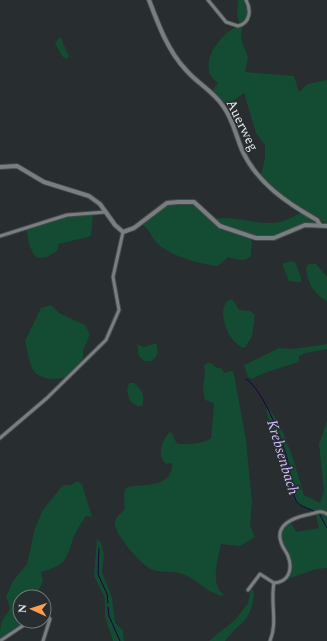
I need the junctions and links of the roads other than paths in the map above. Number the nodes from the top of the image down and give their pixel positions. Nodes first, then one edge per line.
1 (149, 0) edge
2 (208, 0) edge
3 (246, 0) edge
4 (0, 167) edge
5 (106, 212) junction
6 (320, 225) junction
7 (327, 226) edge
8 (123, 232) junction
9 (0, 236) edge
10 (0, 438) edge
11 (327, 514) edge
12 (274, 583) junction
13 (248, 590) dead end
14 (18, 629) edge
15 (47, 629) edge
16 (0, 641) edge
17 (43, 641) edge
18 (270, 641) edge

1 - 6 street, Auerweg
2 - 3 street
4 - 5 street
5 - 8 street
5 - 9 street
6 - 7 street
6 - 8 street
8 - 10 street
11 - 12 street
12 - 13 street
12 - 18 street
14 - 16 street
15 - 17 street

